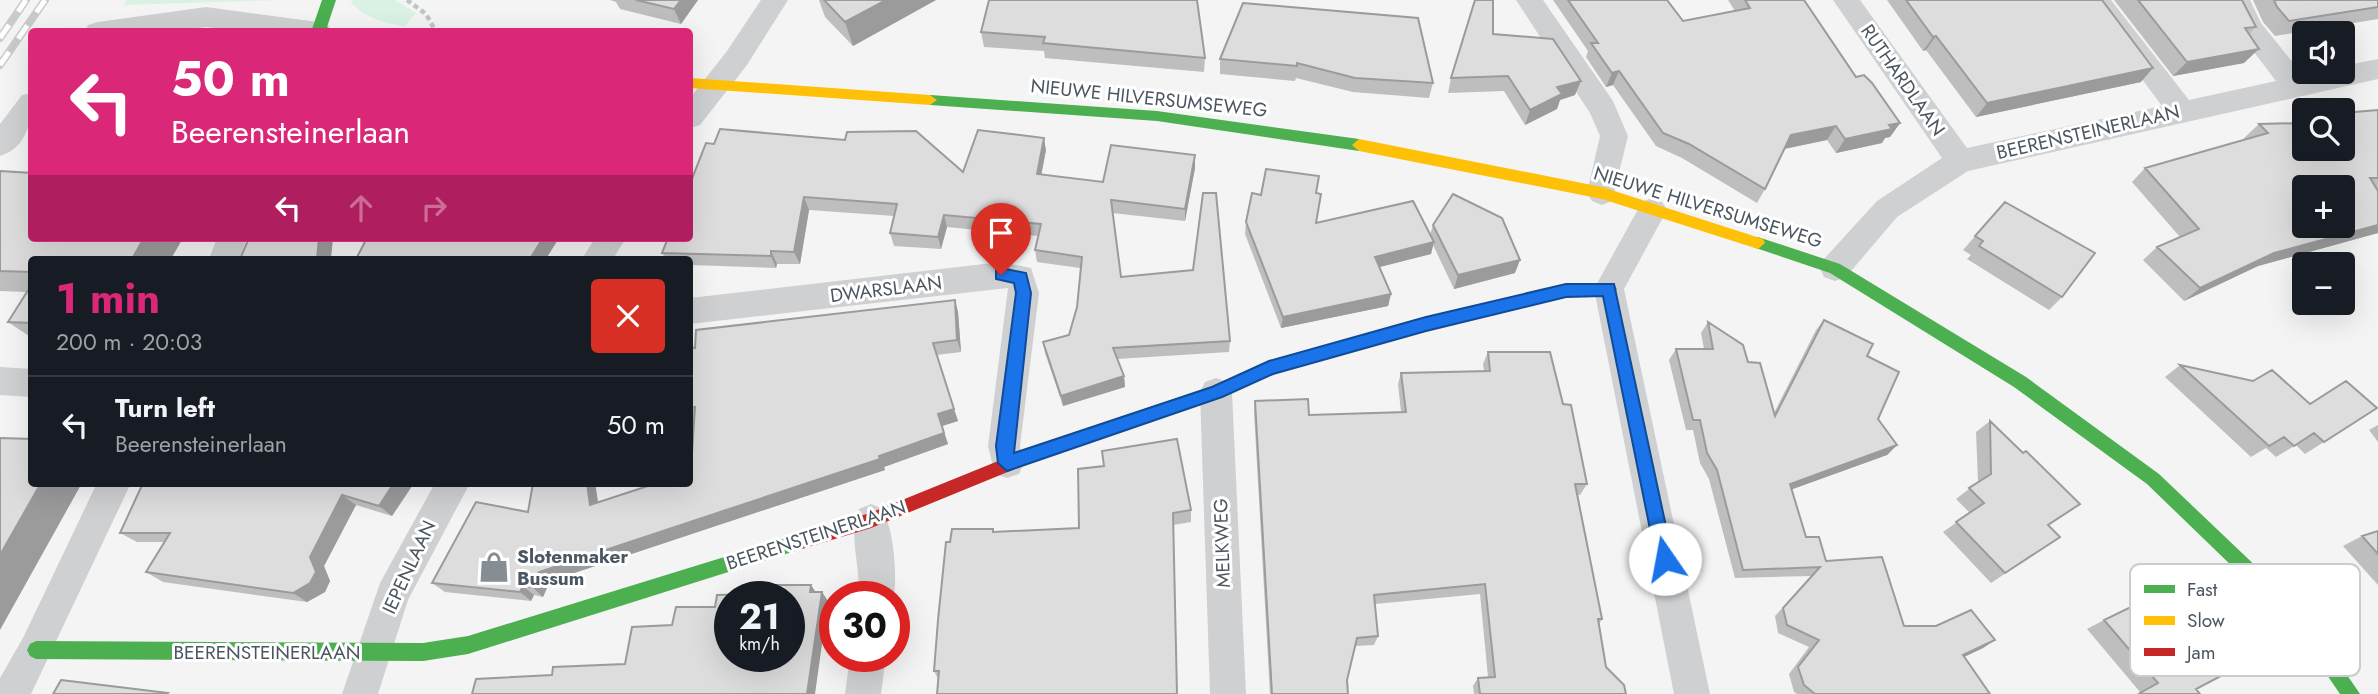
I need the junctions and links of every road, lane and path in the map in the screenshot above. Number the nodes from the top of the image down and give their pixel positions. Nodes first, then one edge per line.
1 (328, 0) edge
2 (407, 0) edge
3 (775, 0) edge
4 (1529, 0) edge
5 (1846, 0) edge
6 (2096, 0) edge
7 (2237, 0) edge
8 (110, 28) edge
9 (296, 28) edge
10 (322, 28) edge
11 (434, 28) edge
12 (2378, 69) edge
13 (702, 84) edge
14 (2296, 86) junction
15 (28, 108) edge
16 (693, 109) edge
17 (2182, 111) junction
18 (0, 145) edge
19 (1960, 161) junction
20 (1602, 193) junction
21 (1652, 210) junction
22 (1835, 268) junction
23 (1609, 289) junction
24 (693, 311) edge
25 (0, 381) edge
26 (28, 383) edge
27 (1216, 392) junction
28 (1007, 463) junction
29 (112, 487) edge
30 (451, 487) edge
31 (870, 520) junction
32 (2241, 564) edge
33 (878, 581) edge
34 (36, 650) junction
35 (373, 652) junction
36 (866, 672) edge
37 (2338, 676) edge
38 (10, 694) edge
39 (359, 694) edge
40 (863, 694) edge
41 (1228, 694) edge
42 (1692, 694) edge
43 (2351, 694) edge

1 - 10 street
2 - 11 path
3 - 13 street
4 - 20 street
5 - 19 street, RUTHARDLAAN
6 - 17 street
7 - 14 street
8 - 9 street
12 - 14 street, BEERENSTEINERLAAN
13 - 16 street
13 - 20 street, NIEUWE HILVERSUMSEWEG
14 - 17 street, BEERENSTEINERLAAN
15 - 18 street
17 - 19 street, BEERENSTEINERLAAN
19 - 22 street, BEERENSTEINERLAAN
20 - 21 street, NIEUWE HILVERSUMSEWEG
21 - 22 street, NIEUWE HILVERSUMSEWEG
21 - 23 street
22 - 32 street, NIEUWE HILVERSUMSEWEG
23 - 27 street, BEERENSTEINERLAAN
23 - 42 street
24 - 28 street, DWARSLAAN
25 - 26 street
27 - 28 street, BEERENSTEINERLAAN
27 - 41 street, MELKWEG
28 - 31 street, BEERENSTEINERLAAN
29 - 34 street
30 - 35 street, IEPENLAAN
31 - 33 street
31 - 35 street, BEERENSTEINERLAAN
34 - 35 street, BEERENSTEINERLAAN
34 - 38 street
35 - 39 street, IEPENLAAN
36 - 40 street
37 - 43 street, NIEUWE HILVERSUMSEWEG

